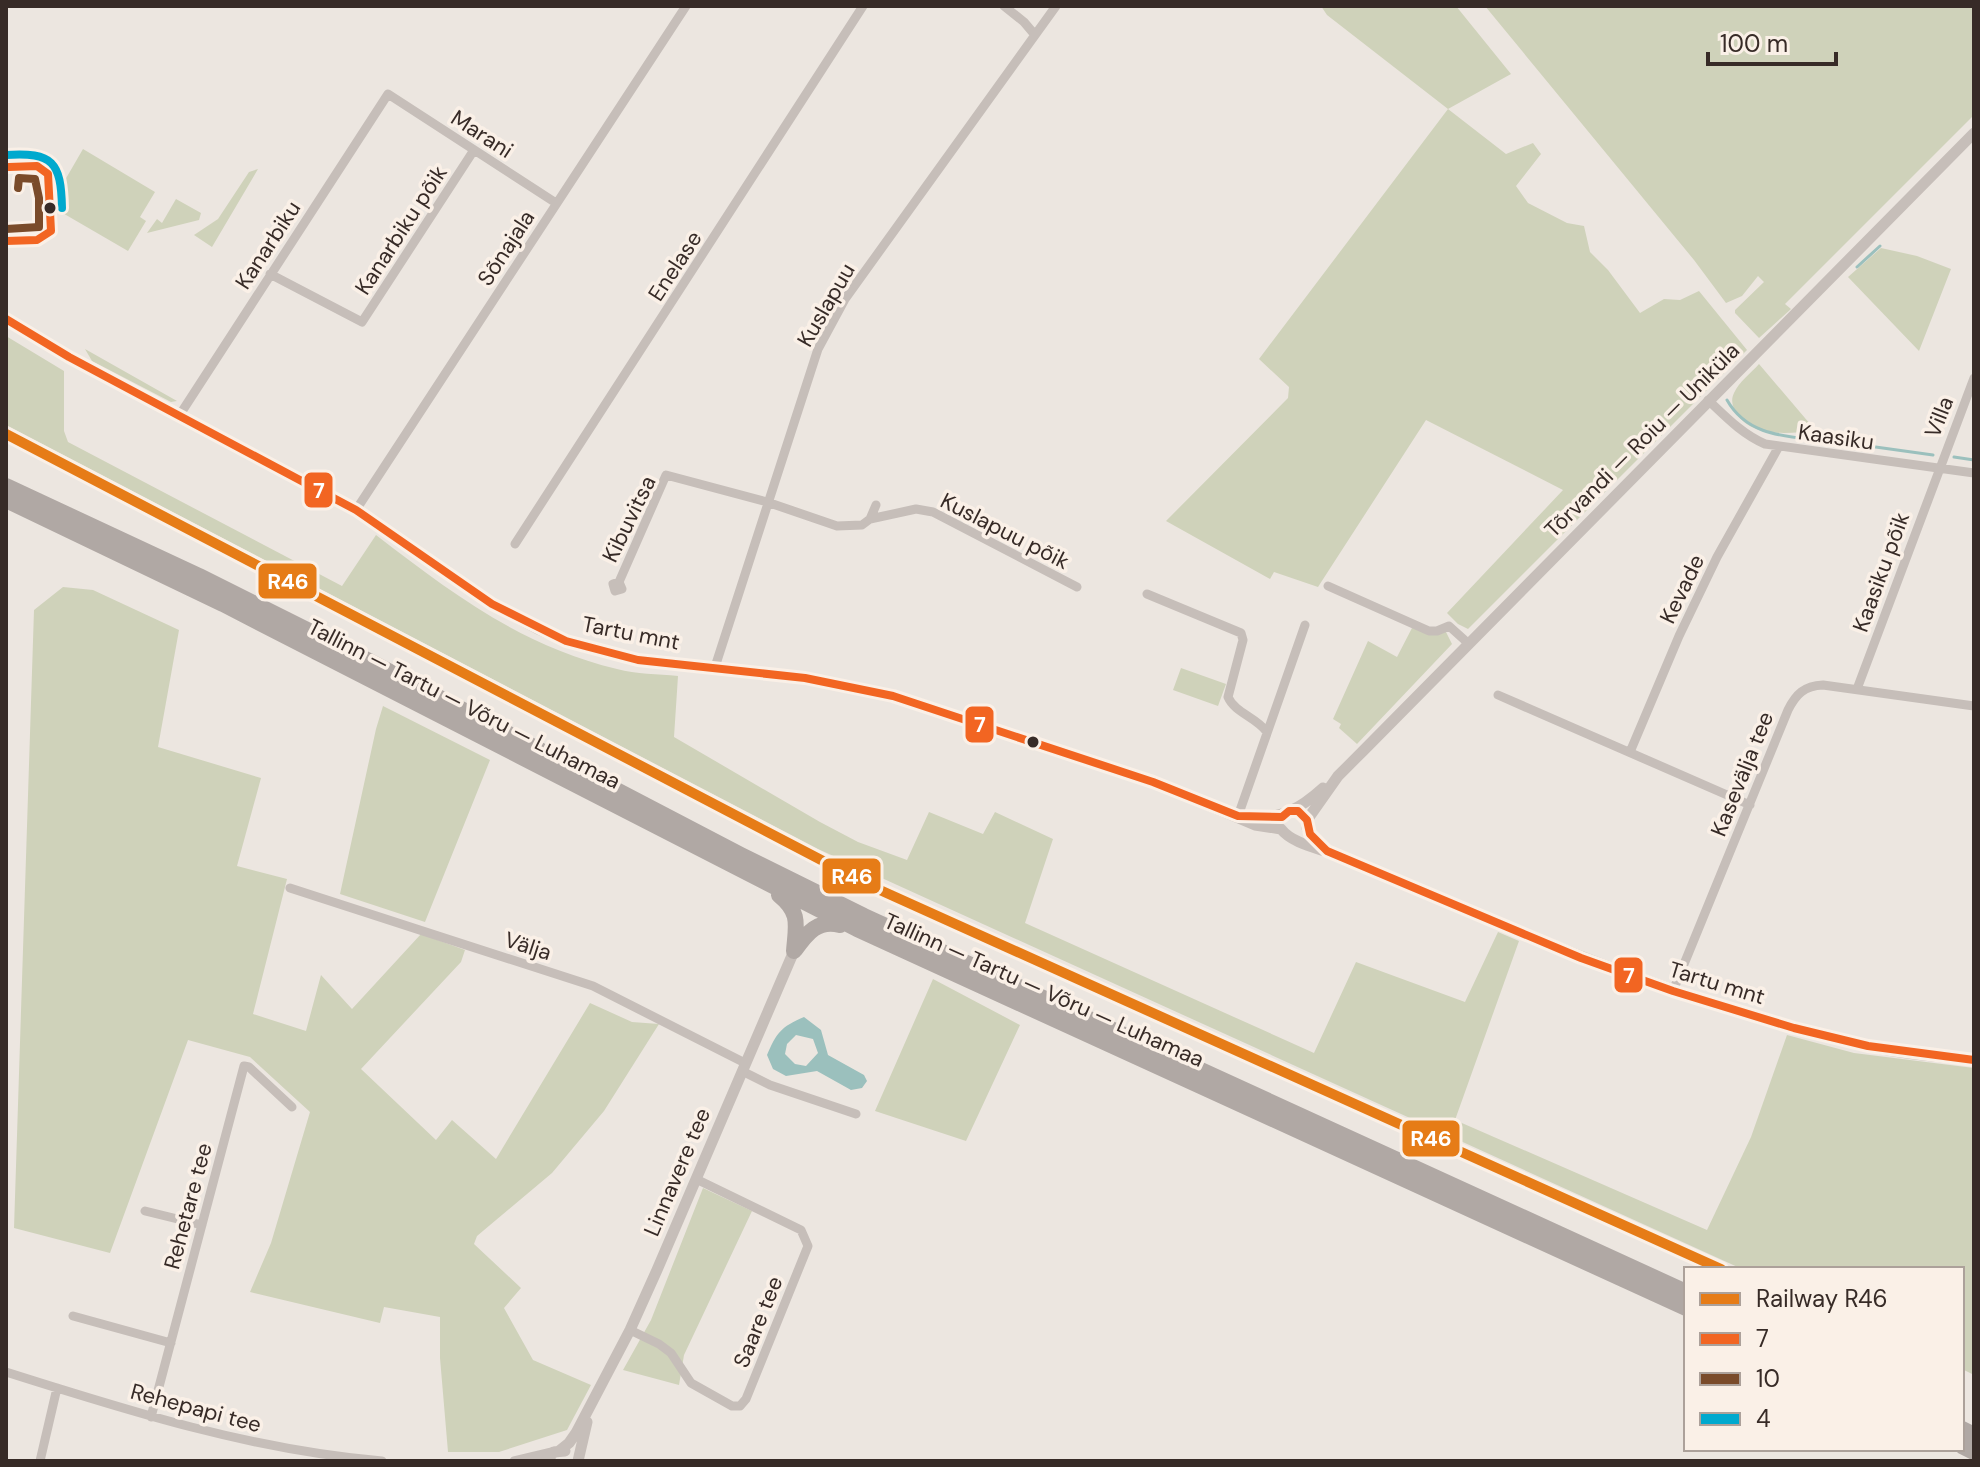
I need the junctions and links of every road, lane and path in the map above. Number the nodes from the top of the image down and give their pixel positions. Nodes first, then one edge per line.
1 (686, 6) edge
2 (863, 6) edge
3 (1004, 6) edge
4 (1056, 6) edge
5 (1035, 35) junction
6 (388, 94) joint
7 (1974, 133) edge
8 (474, 150) junction
9 (556, 203) junction
10 (270, 274) junction
11 (6, 319) edge
12 (1974, 378) edge
13 (1708, 400) junction
14 (179, 416) junction
15 (1778, 448) junction
16 (1938, 468) junction
17 (1974, 473) edge
18 (6, 477) edge
19 (6, 486) edge
20 (6, 500) edge
21 (767, 502) junction
22 (876, 505) dead end
23 (356, 510) junction
24 (870, 519) junction
25 (82, 523) junction
26 (515, 544) dead end
27 (619, 582) dead end
28 (1328, 586) dead end
29 (1077, 587) dead end
30 (1147, 594) dead end
31 (1305, 625) dead end
32 (1469, 644) junction
33 (715, 667) junction
34 (1857, 689) junction
35 (1498, 695) dead end
36 (1974, 706) edge
37 (1267, 732) junction
38 (1630, 752) junction
39 (1338, 776) junction
40 (1750, 805) junction
41 (1294, 810) junction
42 (1238, 816) junction
43 (1282, 823) junction
44 (1307, 824) junction
45 (1294, 838) junction
46 (1327, 851) junction
47 (765, 884) junction
48 (290, 888) dead end
49 (857, 929) junction
50 (794, 951) junction
51 (1673, 991) junction
52 (1974, 1060) edge
53 (744, 1067) junction
54 (292, 1107) dead end
55 (856, 1114) dead end
56 (696, 1179) junction
57 (145, 1211) dead end
58 (202, 1225) junction
59 (1684, 1291) edge
60 (1684, 1307) edge
61 (73, 1316) dead end
62 (630, 1330) junction
63 (171, 1343) junction
64 (6, 1372) edge
65 (57, 1388) junction
66 (592, 1406) junction
67 (151, 1417) junction
68 (559, 1451) junction
69 (40, 1461) edge
70 (382, 1461) edge
71 (514, 1461) edge
72 (546, 1461) edge
73 (577, 1461) edge

1 - 9 street, Sõnajala
2 - 26 street, Enelase
3 - 5 street
4 - 5 street, Kuslapuu
5 - 21 street, Kuslapuu
6 - 8 street, Marani
6 - 10 street, Kanarbiku
7 - 13 street, Tõrvandi — Roiu — Uniküla
8 - 9 street, Marani
8 - 10 street, Kanarbiku põik
9 - 23 street, Sõnajala
10 - 14 street, Kanarbiku
11 - 14 street, Tartu mnt
12 - 16 street, Villa
13 - 15 street, Kaasiku
13 - 32 street, Tõrvandi — Roiu — Uniküla
14 - 23 street, Tartu mnt
15 - 16 street, Kaasiku
15 - 38 street, Kevade
16 - 17 street, Kaasiku
16 - 34 street, Kaasiku põik
18 - 25 highway
19 - 25 highway, Tallinn — Tartu — Võru — Luhamaa
20 - 47 highway, Tallinn — Tartu — Võru — Luhamaa
21 - 24 street, Kuslapuu põik
21 - 27 street, Kibuvitsa
21 - 33 street, Kuslapuu
22 - 24 street
23 - 33 street, Tartu mnt
24 - 29 street, Kuslapuu põik
25 - 59 highway, Tallinn — Tartu — Võru — Luhamaa
28 - 32 street
30 - 37 street
31 - 37 street
32 - 39 street, Tõrvandi — Roiu — Uniküla
33 - 42 street, Tartu mnt
34 - 36 street, Kasevälja tee
34 - 40 street, Kasevälja tee
35 - 38 street
37 - 42 street
38 - 40 street
39 - 41 street, Tõrvandi — Roiu — Uniküla
39 - 44 street, Tõrvandi — Roiu — Uniküla
40 - 51 street, Kasevälja tee
41 - 43 street
41 - 44 street
42 - 43 street, Tartu mnt
43 - 45 street
44 - 45 street
44 - 46 street, Tartu mnt
45 - 46 street, Tartu mnt
46 - 51 street, Tartu mnt
47 - 49 highway, Tallinn — Tartu — Võru — Luhamaa
47 - 50 highway
48 - 53 street, Välja
49 - 50 highway
49 - 60 highway, Tallinn — Tartu — Võru — Luhamaa
50 - 53 street, Linnavere tee
51 - 52 street, Tartu mnt
53 - 55 street, Välja
53 - 56 street, Linnavere tee
54 - 58 street, Rehetare tee
56 - 62 street, Linnavere tee
56 - 62 street, Saare tee
57 - 58 street
58 - 63 street, Rehetare tee
61 - 63 street
62 - 66 street, Linnavere tee
63 - 67 street, Rehetare tee
64 - 65 street, Rehepapi tee
65 - 67 street, Rehepapi tee
65 - 69 street
66 - 68 street, Linnavere tee
66 - 73 street, Linnavere tee
67 - 70 street, Rehepapi tee
68 - 71 street
68 - 72 street, Linnavere tee
68 - 73 street, Linnavere tee

